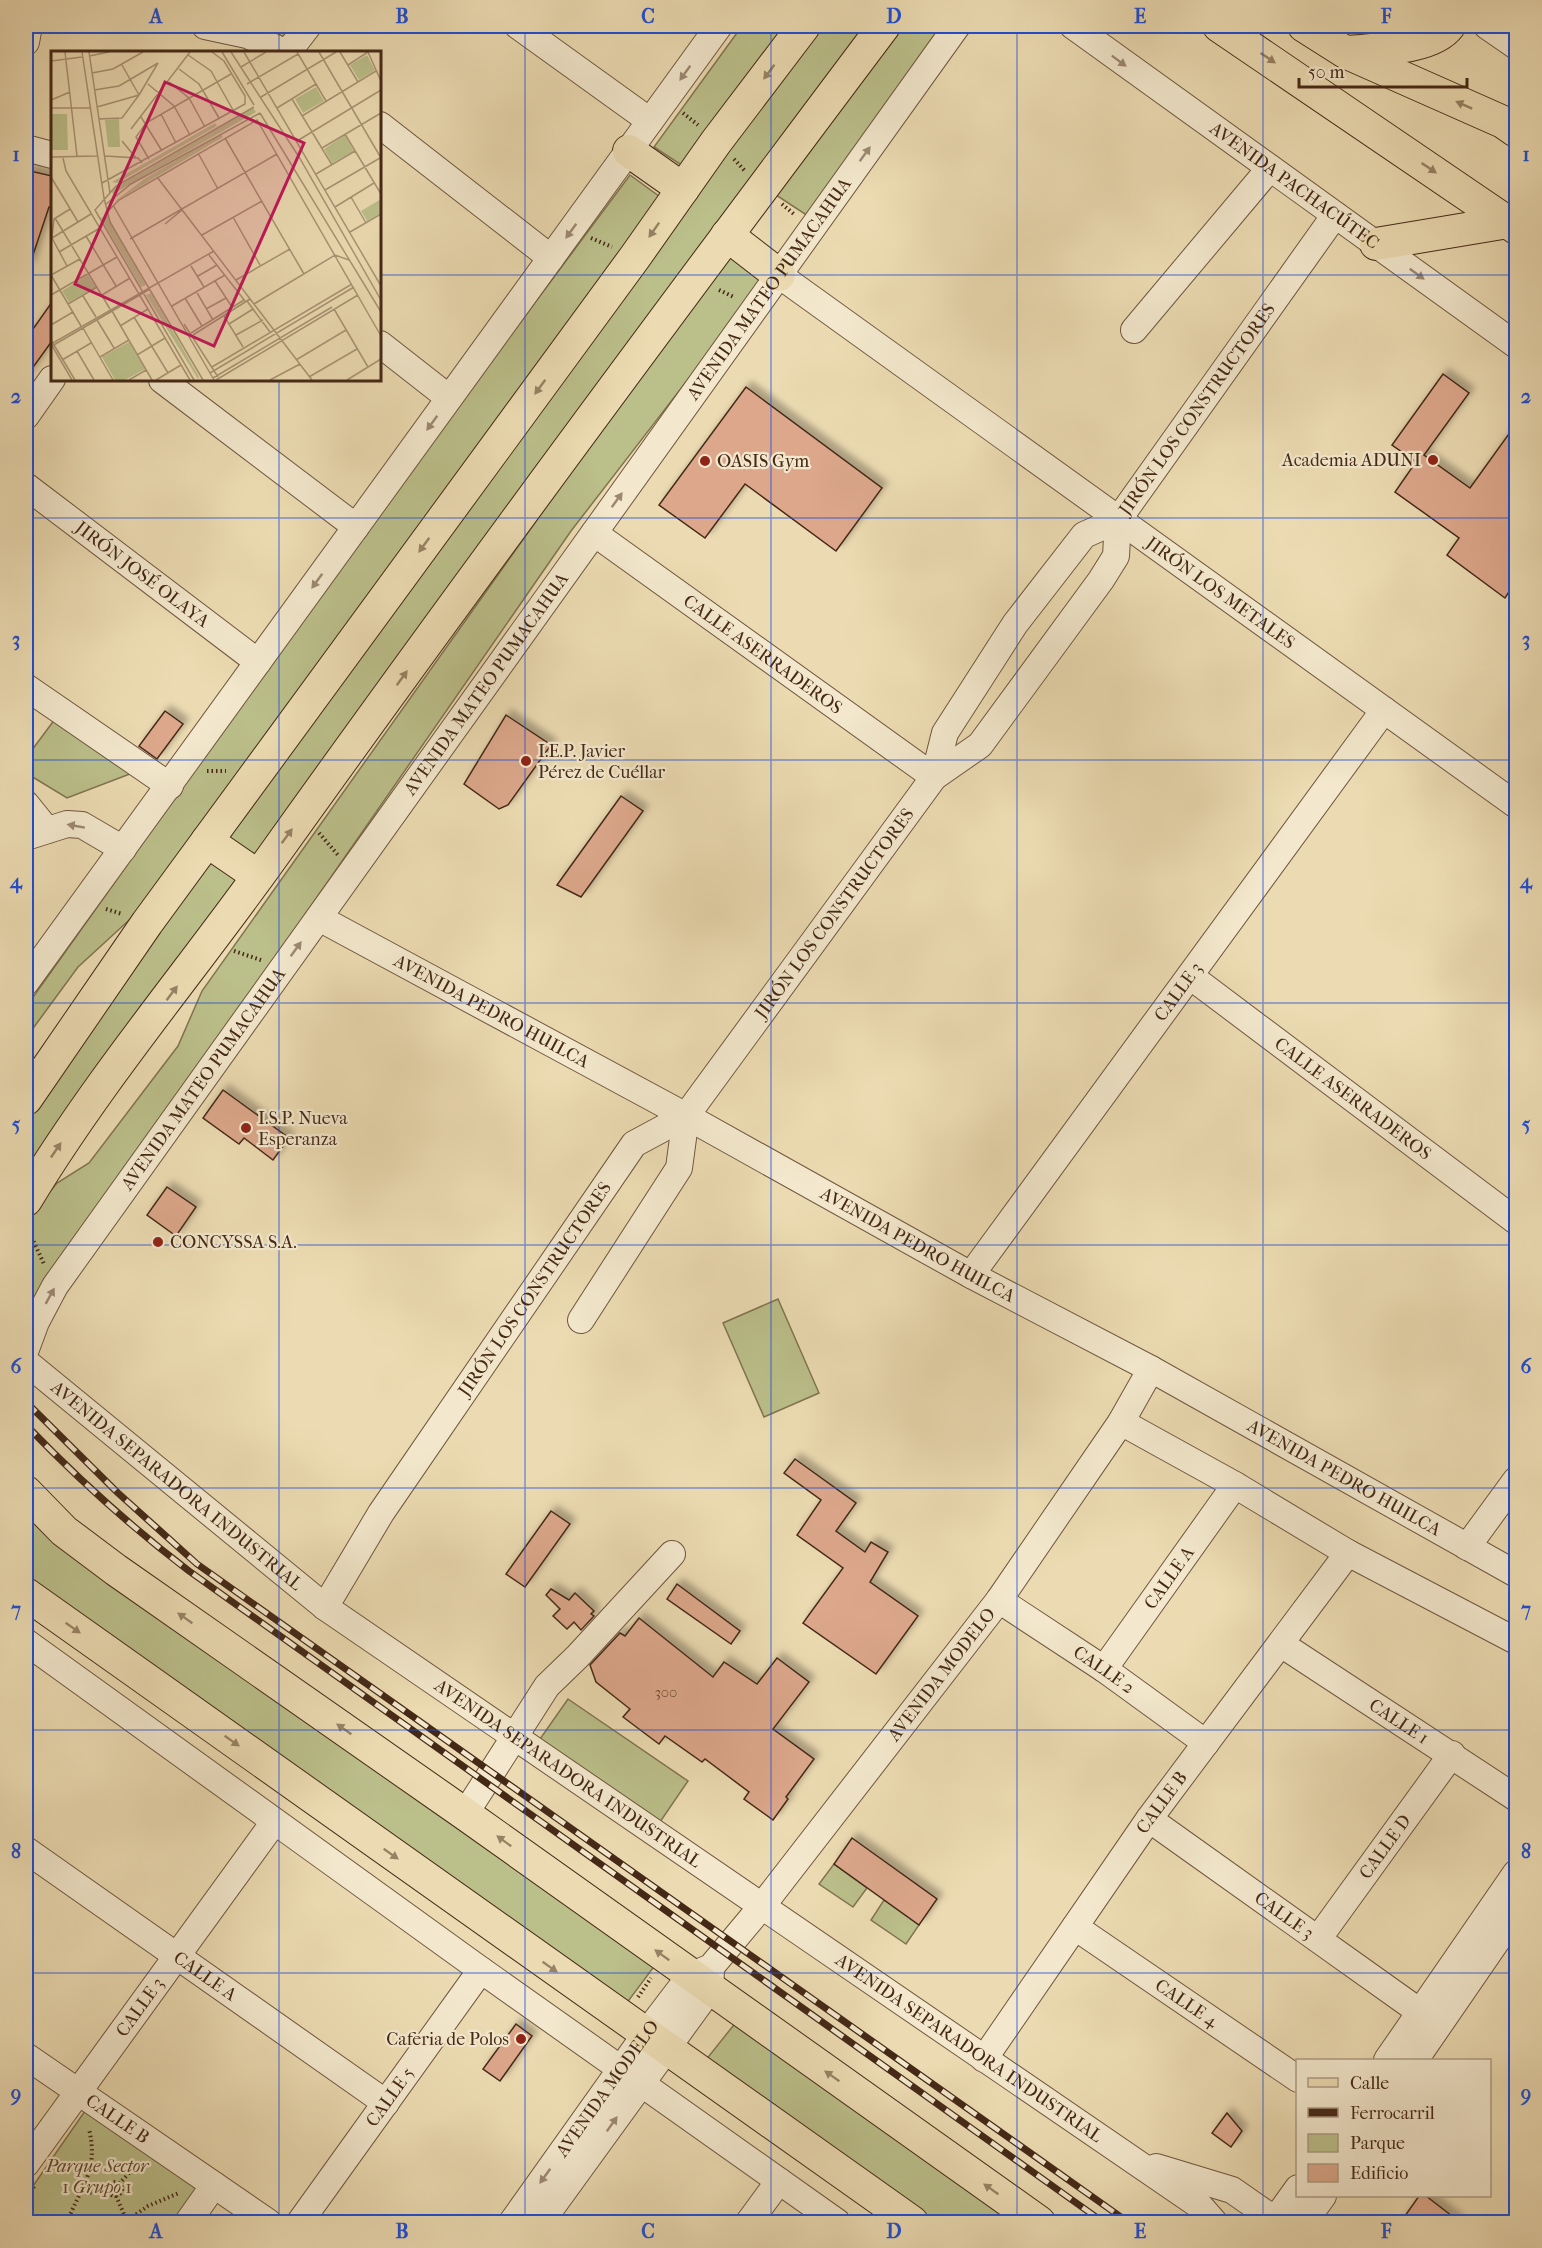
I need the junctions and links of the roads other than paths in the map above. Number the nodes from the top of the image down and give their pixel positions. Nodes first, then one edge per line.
1 (29, 26) edge
2 (205, 26) edge
3 (308, 26) edge
4 (518, 26) edge
5 (719, 26) edge
6 (804, 26) edge
7 (884, 26) edge
8 (957, 26) edge
9 (1072, 26) edge
10 (1219, 26) edge
11 (1304, 26) edge
12 (1449, 26) edge
13 (1487, 26) edge
14 (26, 42) edge
15 (1516, 46) edge
16 (285, 51) edge
17 (288, 51) edge
18 (1345, 52) junction
19 (650, 121) junction
20 (381, 126) edge
21 (1516, 131) edge
22 (26, 148) edge
23 (629, 151) junction
24 (51, 156) edge
25 (1270, 168) junction
26 (683, 189) junction
27 (1335, 215) junction
28 (1512, 225) edge
29 (727, 235) junction
30 (1376, 244) junction
31 (551, 258) junction
32 (778, 275) junction
33 (1134, 330) dead end
34 (381, 345) edge
35 (1516, 345) edge
36 (51, 380) edge
37 (163, 381) edge
38 (449, 398) junction
39 (26, 416) edge
40 (26, 486) edge
41 (1118, 520) junction
42 (356, 527) junction
43 (594, 533) junction
44 (258, 662) junction
45 (26, 687) edge
46 (1384, 710) junction
47 (934, 777) junction
48 (175, 778) junction
49 (26, 804) edge
50 (1516, 805) edge
51 (36, 834) edge
52 (207, 841) junction
53 (123, 849) junction
54 (258, 876) junction
55 (319, 918) junction
56 (1190, 976) junction
57 (26, 982) edge
58 (26, 1099) edge
59 (686, 1116) junction
60 (26, 1200) edge
61 (1516, 1221) edge
62 (971, 1275) junction
63 (580, 1320) dead end
64 (26, 1349) edge
65 (26, 1362) edge
66 (1151, 1369) junction
67 (1121, 1422) junction
68 (1516, 1480) edge
69 (1235, 1485) junction
70 (26, 1492) edge
71 (1467, 1546) junction
72 (1348, 1552) junction
73 (672, 1554) dead end
74 (1516, 1574) edge
75 (26, 1594) edge
76 (999, 1600) junction
77 (325, 1607) junction
78 (1516, 1641) edge
79 (26, 1642) edge
80 (1281, 1644) junction
81 (1104, 1669) junction
82 (514, 1737) junction
83 (1206, 1743) junction
84 (1452, 1754) junction
85 (1516, 1798) edge
86 (465, 1814) junction
87 (1149, 1820) junction
88 (274, 1822) junction
89 (26, 1850) edge
90 (1516, 1873) edge
91 (762, 1906) junction
92 (1513, 1925) edge
93 (1075, 1927) junction
94 (1318, 1939) junction
95 (177, 1956) junction
96 (481, 1970) junction
97 (704, 1977) junction
98 (1420, 2012) junction
99 (655, 2042) junction
100 (26, 2056) edge
101 (984, 2059) junction
102 (1388, 2059) edge
103 (1416, 2059) edge
104 (631, 2076) junction
105 (1296, 2078) edge
106 (78, 2092) junction
107 (386, 2103) junction
108 (1130, 2159) junction
109 (26, 2164) edge
110 (779, 2181) junction
111 (214, 2185) junction
112 (1296, 2191) edge
113 (1322, 2197) edge
114 (1277, 2221) edge
115 (188, 2223) edge
116 (268, 2223) edge
117 (300, 2223) edge
118 (512, 2223) edge
119 (542, 2223) edge
120 (749, 2223) edge
121 (837, 2223) edge
122 (912, 2223) edge
123 (1039, 2223) edge
124 (1214, 2223) edge
125 (1304, 2223) edge

1 - 14 street
2 - 16 street
3 - 17 street
4 - 19 street
5 -> 19 street
6 -> 26 main road
7 - 29 main road
32 -> 8 street, AVENIDA MATEO PUMACAHUA
9 -> 25 street, AVENIDA PACHACÚTEC
10 -> 28 main road
11 - 18 main road
12 - 18 main road
13 - 15 street
21 -> 18 main road
19 - 23 street
20 - 31 street
22 - 24 street
23 - 26 main road
23 -> 31 street
25 - 27 street, AVENIDA PACHACÚTEC
25 - 33 street
26 -> 52 main road
27 - 30 street, AVENIDA PACHACÚTEC
27 - 41 street, JIRÓN LOS CONSTRUCTORES
28 - 30 main road
29 - 32 main road
54 -> 29 main road
30 -> 35 street, AVENIDA PACHACÚTEC
31 - 38 street
32 - 41 street, JIRÓN LOS METALES
43 -> 32 street, AVENIDA MATEO PUMACAHUA
34 - 38 street
36 - 39 street
37 - 42 street
38 -> 42 street
40 - 44 street, JIRÓN JOSÉ OLAYA
41 - 46 street, JIRÓN LOS METALES
41 - 47 street
41 - 47 street, JIRÓN LOS CONSTRUCTORES
42 -> 44 street
43 - 47 street, CALLE ASERRADEROS
43 - 55 street, AVENIDA MATEO PUMACAHUA
44 - 48 street
45 - 48 street
46 - 50 street, JIRÓN LOS METALES
46 - 56 street, CALLE 3
47 - 59 street, JIRÓN LOS CONSTRUCTORES
48 - 53 street
49 - 51 street
53 -> 51 street
52 - 54 main road
52 - 58 main road
53 - 57 street
60 -> 54 main road
55 - 59 street, AVENIDA PEDRO HUILCA
64 -> 55 street, AVENIDA MATEO PUMACAHUA
56 - 61 street, CALLE ASERRADEROS
56 - 62 street, CALLE 3
59 - 62 street, AVENIDA PEDRO HUILCA
59 - 63 street
59 - 77 street, JIRÓN LOS CONSTRUCTORES
62 - 66 street, AVENIDA PEDRO HUILCA
65 - 77 street, AVENIDA SEPARADORA INDUSTRIAL
66 - 67 street, AVENIDA MODELO
66 - 71 street, AVENIDA PEDRO HUILCA
67 - 69 street
67 - 76 street, AVENIDA MODELO
68 - 71 street
69 - 72 street
69 - 81 street, CALLE A
86 -> 70 main road
71 - 74 street, AVENIDA PEDRO HUILCA
72 - 78 street
72 - 80 street, CALLE B
73 - 82 street
75 -> 99 main road
76 - 81 street, CALLE 2
76 - 91 street, AVENIDA MODELO
77 - 82 street, AVENIDA SEPARADORA INDUSTRIAL
79 - 88 street
80 - 83 street, CALLE B
80 - 84 street, CALLE 1
81 - 83 street, CALLE 2
82 - 86 street
82 - 91 street, AVENIDA SEPARADORA INDUSTRIAL
83 - 87 street, CALLE B
84 - 85 street, CALLE 1
84 - 94 street, CALLE D
97 -> 86 main road
87 - 93 street, CALLE B
87 - 94 street, CALLE 3
88 - 95 street, CALLE 3
88 - 96 street
89 - 95 street, CALLE A
90 - 98 street
91 - 97 street, AVENIDA MODELO
91 - 101 street, AVENIDA SEPARADORA INDUSTRIAL
92 - 103 street
93 - 101 street, CALLE B
93 - 105 street, CALLE 4
94 - 98 street, CALLE 3
95 - 106 street, CALLE 3
95 - 107 street, CALLE A
96 - 104 street
96 - 107 street, CALLE 5
97 - 99 street, AVENIDA MODELO
123 -> 97 main road
98 - 102 street
99 - 104 street, AVENIDA MODELO
99 - 122 main road
100 - 106 street, CALLE B
101 - 108 street, AVENIDA SEPARADORA INDUSTRIAL
104 - 110 street
104 -> 118 street, AVENIDA MODELO
119 -> 104 street, AVENIDA MODELO
106 - 109 street, CALLE 3
106 - 111 street, CALLE B
107 - 117 street, CALLE 5
108 - 114 street, AVENIDA SEPARADORA INDUSTRIAL
108 - 124 street, AVENIDA SEPARADORA INDUSTRIAL
110 - 120 street
110 - 121 street
111 - 115 street
111 - 116 street, CALLE B
112 - 114 street
113 - 125 street

